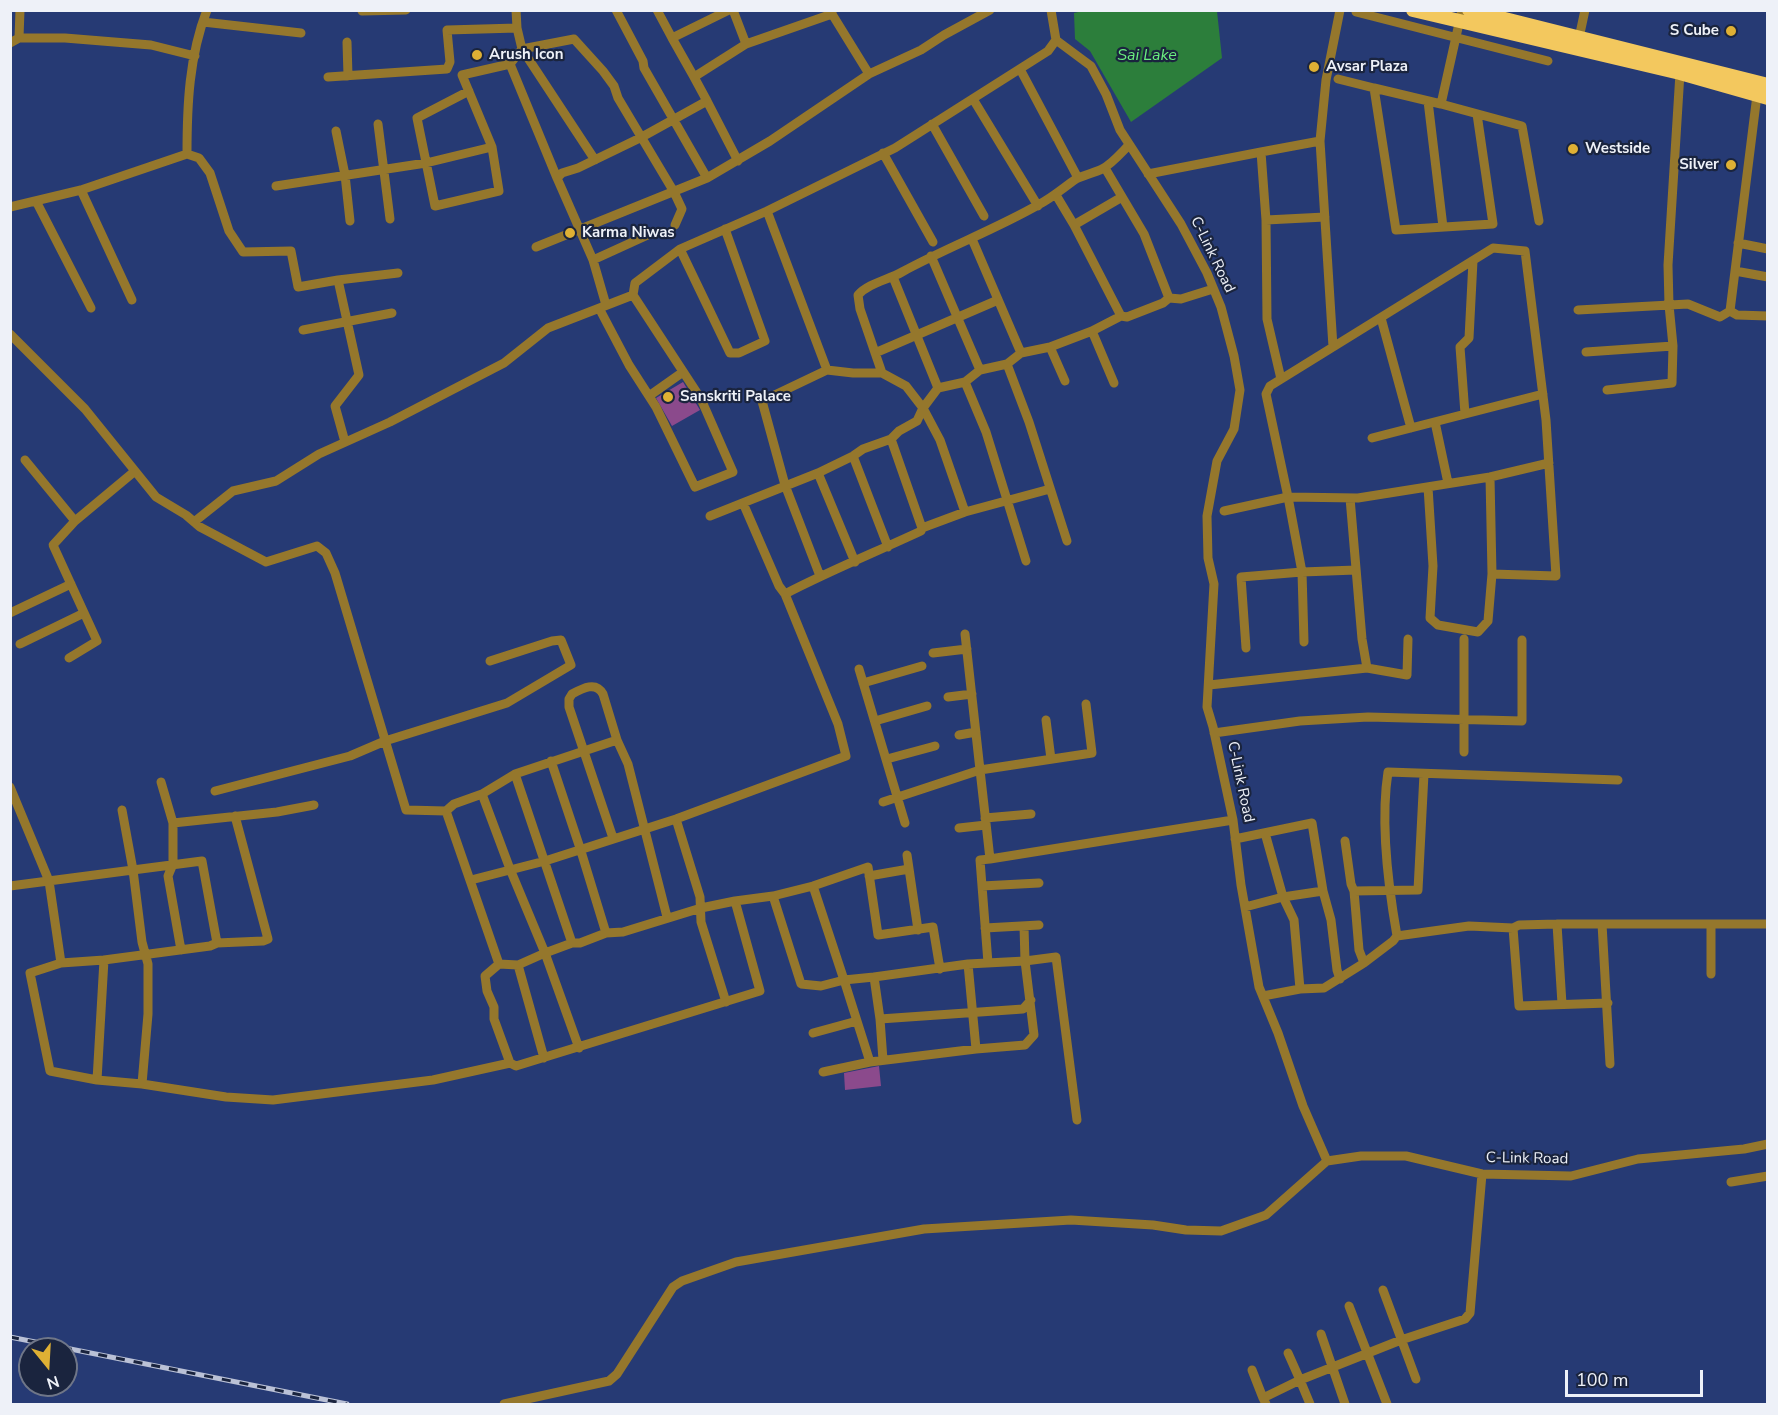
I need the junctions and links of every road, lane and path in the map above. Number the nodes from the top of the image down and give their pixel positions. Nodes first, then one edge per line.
1 (21, 10) edge
2 (207, 10) edge
3 (406, 10) edge
4 (516, 10) edge
5 (616, 10) edge
6 (657, 10) edge
7 (731, 10) edge
8 (990, 10) edge
9 (1051, 10) edge
10 (1340, 10) edge
11 (1413, 10) edge
12 (1469, 10) edge
13 (1585, 10) edge
14 (362, 11) edge
15 (832, 12) edge
16 (1356, 12) dead end
17 (710, 15) edge
18 (1461, 16) edge
19 (203, 22) junction
20 (360, 22) dead end
21 (517, 28) junction
22 (301, 33) dead end
23 (1456, 37) junction
24 (1579, 38) junction
25 (672, 39) junction
26 (15, 40) edge
27 (1056, 40) junction
28 (347, 42) dead end
29 (746, 44) junction
30 (522, 49) junction
31 (195, 56) junction
32 (1548, 61) dead end
33 (510, 64) junction
34 (1020, 69) junction
35 (1680, 73) junction
36 (870, 74) junction
37 (348, 76) junction
38 (328, 77) dead end
39 (694, 77) junction
40 (1338, 79) dead end
41 (1767, 85) edge
42 (1374, 88) junction
43 (469, 91) junction
44 (1762, 97) edge
45 (973, 99) junction
46 (708, 101) junction
47 (1428, 101) junction
48 (1441, 104) junction
49 (1477, 114) junction
50 (673, 120) junction
51 (378, 124) dead end
52 (932, 124) junction
53 (336, 131) dead end
54 (640, 138) junction
55 (1320, 141) junction
56 (1130, 145) junction
57 (492, 147) junction
58 (1261, 152) junction
59 (883, 153) junction
60 (187, 154) junction
61 (595, 160) junction
62 (738, 160) junction
63 (426, 163) junction
64 (1105, 168) junction
65 (383, 170) junction
66 (1148, 174) junction
67 (345, 176) junction
68 (557, 178) junction
69 (707, 178) junction
70 (1078, 178) junction
71 (276, 186) dead end
72 (81, 190) junction
73 (675, 192) junction
74 (1056, 195) junction
75 (1122, 197) junction
76 (36, 201) junction
77 (1038, 206) junction
78 (10, 207) edge
79 (767, 211) junction
80 (984, 216) dead end
81 (1325, 217) junction
82 (390, 219) dead end
83 (1266, 220) junction
84 (350, 221) dead end
85 (1539, 221) dead end
86 (675, 225) dead end
87 (1074, 225) junction
88 (1443, 227) junction
89 (579, 229) junction
90 (725, 229) junction
91 (650, 234) dead end
92 (972, 239) junction
93 (933, 242) dead end
94 (1738, 243) junction
95 (536, 247) dead end
96 (680, 249) junction
97 (1767, 249) edge
98 (931, 256) junction
99 (593, 260) junction
100 (1473, 261) junction
101 (1735, 271) junction
102 (398, 273) dead end
103 (893, 277) junction
104 (1767, 277) edge
105 (338, 280) junction
106 (1213, 289) junction
107 (633, 295) junction
108 (1169, 298) junction
109 (132, 300) dead end
110 (998, 300) junction
111 (1669, 305) junction
112 (602, 307) junction
113 (91, 308) dead end
114 (1578, 310) dead end
115 (1730, 311) junction
116 (392, 313) dead end
117 (1121, 316) junction
118 (1767, 316) edge
119 (957, 317) junction
120 (1381, 318) junction
121 (347, 322) junction
122 (303, 330) dead end
123 (1092, 331) junction
124 (10, 334) edge
125 (916, 334) junction
126 (1673, 346) junction
127 (1050, 347) junction
128 (1333, 347) junction
129 (1586, 351) dead end
130 (875, 353) junction
131 (1021, 353) junction
132 (1007, 364) junction
133 (827, 370) junction
134 (980, 370) junction
135 (683, 372) junction
136 (882, 373) junction
137 (1281, 379) junction
138 (1065, 381) dead end
139 (965, 382) junction
140 (1114, 383) dead end
141 (938, 388) junction
142 (1607, 390) dead end
143 (1542, 394) junction
144 (649, 396) junction
145 (923, 408) junction
146 (1465, 414) junction
147 (1435, 422) junction
148 (1411, 428) junction
149 (1372, 438) dead end
150 (891, 439) junction
151 (345, 442) junction
152 (854, 456) junction
153 (25, 460) dead end
154 (1549, 463) junction
155 (135, 471) junction
156 (818, 472) junction
157 (1490, 477) junction
158 (1448, 483) junction
159 (785, 485) junction
160 (1428, 487) junction
161 (1050, 489) junction
162 (1288, 497) junction
163 (1350, 498) junction
164 (1007, 501) junction
165 (743, 503) junction
166 (1224, 510) dead end
167 (966, 512) junction
168 (710, 516) dead end
169 (75, 521) junction
170 (194, 522) junction
171 (922, 528) junction
172 (1067, 541) dead end
173 (888, 547) junction
174 (1026, 561) dead end
175 (855, 562) junction
176 (1356, 570) junction
177 (1302, 572) junction
178 (1492, 574) junction
179 (820, 576) junction
180 (71, 584) junction
181 (785, 594) junction
182 (10, 613) edge
183 (84, 613) junction
184 (965, 634) dead end
185 (1408, 639) dead end
186 (1464, 639) dead end
187 (1522, 640) dead end
188 (1304, 642) dead end
189 (20, 644) dead end
190 (1246, 648) dead end
191 (967, 649) junction
192 (933, 653) dead end
193 (69, 658) dead end
194 (490, 661) dead end
195 (922, 666) dead end
196 (1367, 668) junction
197 (859, 669) dead end
198 (863, 683) junction
199 (1209, 685) junction
200 (972, 694) junction
201 (948, 697) dead end
202 (1086, 704) dead end
203 (927, 706) dead end
204 (1464, 719) junction
205 (1046, 720) dead end
206 (875, 721) junction
207 (976, 732) junction
208 (1214, 733) junction
209 (959, 735) dead end
210 (618, 740) junction
211 (385, 741) junction
212 (935, 746) dead end
213 (584, 750) junction
214 (1464, 752) dead end
215 (887, 759) junction
216 (1052, 759) junction
217 (551, 761) junction
218 (980, 770) junction
219 (515, 774) junction
220 (1424, 774) junction
221 (1618, 780) dead end
222 (161, 782) dead end
223 (10, 787) edge
224 (215, 790) dead end
225 (482, 794) junction
226 (898, 797) junction
227 (883, 802) dead end
228 (314, 805) dead end
229 (122, 810) dead end
230 (446, 810) junction
231 (1031, 814) dead end
232 (236, 816) junction
233 (676, 819) junction
234 (1233, 820) junction
235 (986, 822) junction
236 (173, 823) junction
237 (905, 823) dead end
238 (645, 828) junction
239 (959, 828) dead end
240 (1265, 833) junction
241 (613, 838) junction
242 (1235, 839) junction
243 (1345, 841) dead end
244 (580, 848) junction
245 (907, 855) dead end
246 (990, 859) junction
247 (544, 861) junction
248 (173, 864) junction
249 (909, 869) junction
250 (133, 870) junction
251 (510, 870) junction
252 (869, 876) junction
253 (471, 880) junction
254 (49, 881) junction
255 (1039, 883) dead end
256 (10, 886) edge
257 (813, 886) junction
258 (982, 886) junction
259 (1389, 890) junction
260 (1323, 891) junction
261 (1354, 891) junction
262 (772, 896) junction
263 (1283, 897) junction
264 (735, 901) junction
265 (701, 908) junction
266 (1245, 908) junction
267 (667, 917) junction
268 (1557, 924) junction
269 (1602, 924) junction
270 (1767, 924) edge
271 (1039, 925) dead end
272 (1711, 925) junction
273 (1024, 926) junction
274 (985, 928) junction
275 (1513, 928) junction
276 (918, 930) junction
277 (606, 933) junction
278 (1397, 936) junction
279 (217, 943) junction
280 (572, 944) junction
281 (181, 950) junction
282 (145, 953) junction
283 (545, 953) junction
284 (104, 960) junction
285 (1025, 961) junction
286 (61, 963) junction
287 (988, 963) junction
288 (1364, 963) junction
289 (499, 964) junction
290 (968, 964) junction
291 (518, 965) junction
292 (940, 969) junction
293 (1711, 974) dead end
294 (874, 977) junction
295 (1340, 979) junction
296 (844, 980) junction
297 (1300, 989) junction
298 (1263, 996) junction
299 (1031, 999) junction
300 (726, 1002) junction
301 (1608, 1003) junction
302 (1562, 1004) junction
303 (972, 1012) junction
304 (880, 1019) junction
305 (857, 1022) junction
306 (813, 1033) dead end
307 (579, 1048) junction
308 (976, 1049) junction
309 (544, 1058) junction
310 (883, 1060) junction
311 (870, 1062) junction
312 (510, 1063) junction
313 (1610, 1064) dead end
314 (823, 1072) dead end
315 (97, 1080) junction
316 (141, 1084) junction
317 (1077, 1120) dead end
318 (1767, 1144) edge
319 (1327, 1161) junction
320 (1482, 1174) junction
321 (1767, 1176) edge
322 (1731, 1182) dead end
323 (1383, 1290) dead end
324 (1349, 1306) dead end
325 (1321, 1334) dead end
326 (1401, 1340) junction
327 (1288, 1353) dead end
328 (1369, 1354) junction
329 (1334, 1368) junction
330 (1252, 1370) dead end
331 (1416, 1379) dead end
332 (1300, 1380) junction
333 (1265, 1401) edge
334 (504, 1404) edge
335 (1310, 1404) edge
336 (1345, 1404) edge
337 (1387, 1404) edge

1 - 26 street
2 - 19 street
3 - 14 street
4 - 21 street
5 - 50 street
6 - 25 street
7 - 17 street
7 - 29 street
8 - 36 street
9 - 27 street
10 - 55 street
11 - 18 highway
12 - 24 highway
13 - 24 street
14 - 20 street
15 - 29 street
15 - 36 street
16 - 23 street
17 - 25 street
18 - 23 street
18 - 35 highway
19 - 22 street
19 - 31 street
21 - 30 street
21 - 37 street
23 - 32 street
23 - 48 street
24 - 41 highway
25 - 39 street
26 - 31 street
27 - 34 street
27 - 56 street, C-Link Road
28 - 37 street
29 - 39 street
30 - 33 street
30 - 54 street
30 - 61 street
31 - 60 street
33 - 43 street
33 - 68 street
34 - 45 street
34 - 70 street
35 - 44 highway
35 - 111 street
36 - 62 street
37 - 38 street
39 - 46 street
40 - 42 street
42 - 47 street
42 - 88 street
43 - 57 street
43 - 63 street
44 - 94 street
45 - 52 street
45 - 77 street
46 - 50 street
46 - 62 street
47 - 48 street
47 - 88 street
48 - 49 street
49 - 85 street
49 - 88 street
50 - 54 street
50 - 69 street
51 - 65 street
52 - 59 street
52 - 80 street
53 - 67 street
54 - 61 street
54 - 73 street
55 - 58 street
55 - 81 street
56 - 64 street
56 - 66 street, C-Link Road
57 - 63 street
57 - 63 street
58 - 66 street
58 - 83 street
59 - 79 street
59 - 93 street
60 - 72 street
60 - 105 street
61 - 68 street
62 - 69 street
63 - 65 street
64 - 70 street
64 - 75 street
65 - 67 street
65 - 82 street
66 - 106 street, C-Link Road
67 - 71 street
67 - 84 street
68 - 89 street
69 - 73 street
70 - 74 street
72 - 76 street
72 - 109 street
73 - 86 street
73 - 89 street
74 - 77 street
74 - 87 street
75 - 87 street
75 - 108 street
76 - 78 street
76 - 113 street
77 - 92 street
79 - 90 street
79 - 133 street
81 - 83 street
81 - 128 street
83 - 137 street
87 - 117 street
89 - 95 street
89 - 99 street
90 - 96 street
90 - 96 street
91 - 99 street
92 - 98 street
92 - 110 street
94 - 97 street
94 - 101 street
96 - 107 street
98 - 103 street
98 - 119 street
99 - 112 street
100 - 120 street
100 - 143 street
100 - 146 street
101 - 104 street
101 - 115 street
102 - 105 street
103 - 125 street
103 - 130 street
105 - 121 street
106 - 108 street
106 - 199 street, C-Link Road
107 - 112 street
107 - 135 street
108 - 117 street
110 - 119 street
110 - 131 street
111 - 114 street
111 - 115 street
111 - 126 street
112 - 144 street
112 - 151 street
115 - 118 street
116 - 121 street
117 - 123 street
119 - 125 street
119 - 134 street
120 - 128 street
120 - 148 street
121 - 122 street
121 - 151 street
123 - 127 street
123 - 140 street
124 - 155 street
125 - 130 street
125 - 141 street
126 - 129 street
126 - 142 street
127 - 131 street
127 - 138 street
128 - 137 street
130 - 136 street
131 - 132 street
132 - 134 street
132 - 161 street
133 - 136 street
133 - 159 street
134 - 139 street
135 - 144 street
135 - 144 street
136 - 145 street
137 - 162 street
139 - 141 street
139 - 164 street
141 - 145 street
143 - 146 street
143 - 154 street
145 - 150 street
145 - 167 street
146 - 147 street
147 - 148 street
147 - 158 street
148 - 149 street
150 - 152 street
150 - 171 street
151 - 170 street
152 - 156 street
152 - 173 street
153 - 169 street
154 - 157 street
154 - 178 street
155 - 169 street
155 - 170 street
156 - 159 street
156 - 175 street
157 - 158 street
157 - 178 street
158 - 160 street
159 - 165 street
159 - 179 street
160 - 163 street
160 - 178 street
161 - 164 street
161 - 172 street
162 - 163 street
162 - 166 street
162 - 177 street
163 - 176 street
164 - 167 street
164 - 174 street
165 - 168 street
165 - 181 street
167 - 171 street
169 - 180 street
170 - 211 street
171 - 173 street
173 - 175 street
175 - 179 street
176 - 177 street
176 - 196 street
177 - 188 street
177 - 190 street
179 - 181 street
180 - 182 street
180 - 183 street
181 - 233 street
183 - 189 street
183 - 193 street
184 - 191 street
185 - 196 street
186 - 204 street
187 - 204 street
191 - 192 street
191 - 200 street
194 - 211 street
195 - 198 street
196 - 199 street
197 - 198 street
198 - 206 street
199 - 208 street, C-Link Road
200 - 201 street
200 - 207 street
202 - 216 street
203 - 206 street
204 - 208 street
204 - 214 street
205 - 216 street
206 - 215 street
207 - 209 street
207 - 218 street
208 - 234 street, C-Link Road
210 - 213 street
210 - 213 street
210 - 238 street
211 - 224 street
211 - 230 street
212 - 215 street
213 - 217 street
213 - 241 street
215 - 226 street
216 - 218 street
217 - 219 street
217 - 244 street
218 - 226 street
218 - 235 street
219 - 225 street
219 - 247 street
220 - 221 street
220 - 259 street
220 - 259 street
222 - 236 street
223 - 254 street
225 - 230 street
225 - 251 street
226 - 227 street
226 - 237 street
228 - 232 street
229 - 250 street
230 - 253 street
231 - 235 street
232 - 236 street
232 - 279 street
233 - 238 street
233 - 265 street
234 - 242 street, C-Link Road
234 - 246 street
235 - 239 street
235 - 246 street
236 - 248 street
238 - 241 street
238 - 267 street
240 - 242 street
240 - 260 street
240 - 263 street
241 - 244 street
242 - 266 street, C-Link Road
243 - 261 street
244 - 247 street
244 - 277 street
245 - 249 street
246 - 258 street
247 - 251 street
247 - 280 street
248 - 250 street
248 - 279 street
248 - 281 street
249 - 252 street
249 - 276 street
250 - 254 street
250 - 282 street
251 - 253 street
251 - 283 street
252 - 257 street
252 - 276 street
253 - 289 street
254 - 256 street
254 - 286 street
255 - 258 street
257 - 262 street
257 - 296 street
258 - 274 street
259 - 261 street
259 - 278 street
260 - 263 street
260 - 295 street
261 - 288 street
262 - 264 street
262 - 296 street
263 - 266 street
263 - 297 street
264 - 265 street
264 - 300 street
265 - 267 street
265 - 300 street
266 - 298 street, C-Link Road
267 - 277 street
268 - 269 street
268 - 275 street
268 - 302 street
269 - 272 street
269 - 301 street
270 - 272 street
271 - 273 street
272 - 293 street
273 - 274 street
273 - 285 street
274 - 287 street
275 - 278 street
275 - 302 street
276 - 292 street
277 - 280 street
278 - 288 street
279 - 281 street
280 - 283 street
281 - 282 street
282 - 284 street
282 - 316 street
283 - 291 street
283 - 307 street
284 - 286 street
284 - 315 street
285 - 287 street
285 - 299 street
285 - 317 street
286 - 315 street
287 - 290 street
288 - 295 street
289 - 291 street
289 - 312 street
290 - 292 street
290 - 303 street
291 - 309 street
292 - 294 street
294 - 296 street
294 - 304 street
295 - 297 street
296 - 305 street
297 - 298 street
298 - 319 street, C-Link Road
299 - 303 street
299 - 308 street
300 - 307 street
301 - 302 street
301 - 313 street
303 - 304 street
303 - 308 street
304 - 310 street
305 - 306 street
305 - 311 street
307 - 309 street
308 - 310 street
309 - 312 street
310 - 311 street
311 - 314 street
312 - 316 street
315 - 316 street
318 - 320 street, C-Link Road
319 - 320 street, C-Link Road
319 - 334 street
320 - 326 street
321 - 322 street
323 - 326 street
324 - 328 street
325 - 329 street
326 - 328 street
326 - 331 street
327 - 332 street
328 - 329 street
328 - 337 street
329 - 332 street
329 - 336 street
330 - 333 street
332 - 333 street
332 - 335 street

